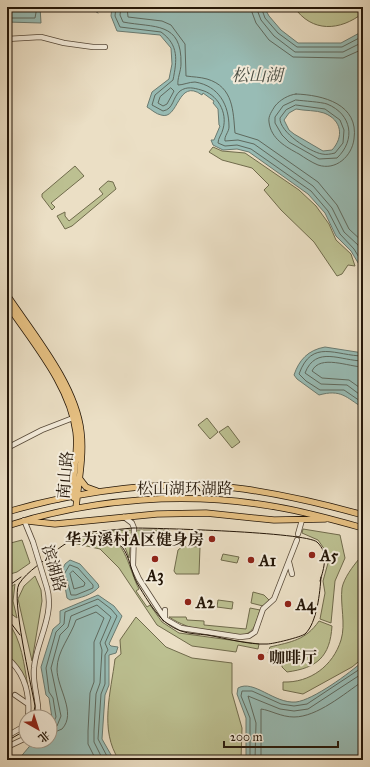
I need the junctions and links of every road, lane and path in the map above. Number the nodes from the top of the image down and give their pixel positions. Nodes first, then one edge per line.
1 (7, 39) edge
2 (105, 47) dead end
3 (7, 295) edge
4 (7, 304) edge
5 (73, 418) junction
6 (7, 448) edge
7 (76, 478) junction
8 (103, 492) junction
9 (75, 496) junction
10 (56, 500) junction
11 (76, 508) junction
12 (7, 512) edge
13 (363, 515) edge
14 (124, 517) junction
15 (328, 518) junction
16 (24, 520) junction
17 (302, 520) junction
18 (7, 526) edge
19 (362, 528) edge
20 (298, 534) dead end
21 (296, 540) dead end
22 (289, 562) junction
23 (292, 574) dead end
24 (165, 610) dead end
25 (165, 619) junction
26 (7, 658) edge
27 (15, 695) dead end
28 (28, 704) junction
29 (28, 709) edge
30 (37, 709) edge
31 (18, 730) edge
32 (7, 736) edge
33 (18, 742) edge
34 (7, 747) edge

1 - 2 street
3 - 7 main road, 南山路
4 - 5 main road, 南山路
5 - 6 street
5 - 7 main road, 南山路
7 - 8 main road
7 - 9 main road, 南山路
7 - 10 main road
8 - 9 main road, 松山湖环湖路
8 - 13 main road, 松山湖环湖路
9 - 10 main road, 松山湖环湖路
9 - 11 main road, 南山路
10 - 12 main road, 松山湖环湖路
11 - 15 main road, 松山湖环湖路
11 - 16 main road, 松山湖环湖路
14 - 16 main road
14 - 17 main road
14 - 25 street
15 - 17 main road
15 - 19 main road, 松山湖环湖路
16 - 18 main road, 松山湖环湖路
16 - 30 street, 滨湖路, bridge
17 - 20 street
21 - 22 street
22 - 23 street
22 - 25 street
24 - 25 street
26 - 28 street
27 - 28 street
28 - 29 street
31 - 32 street
33 - 34 street

